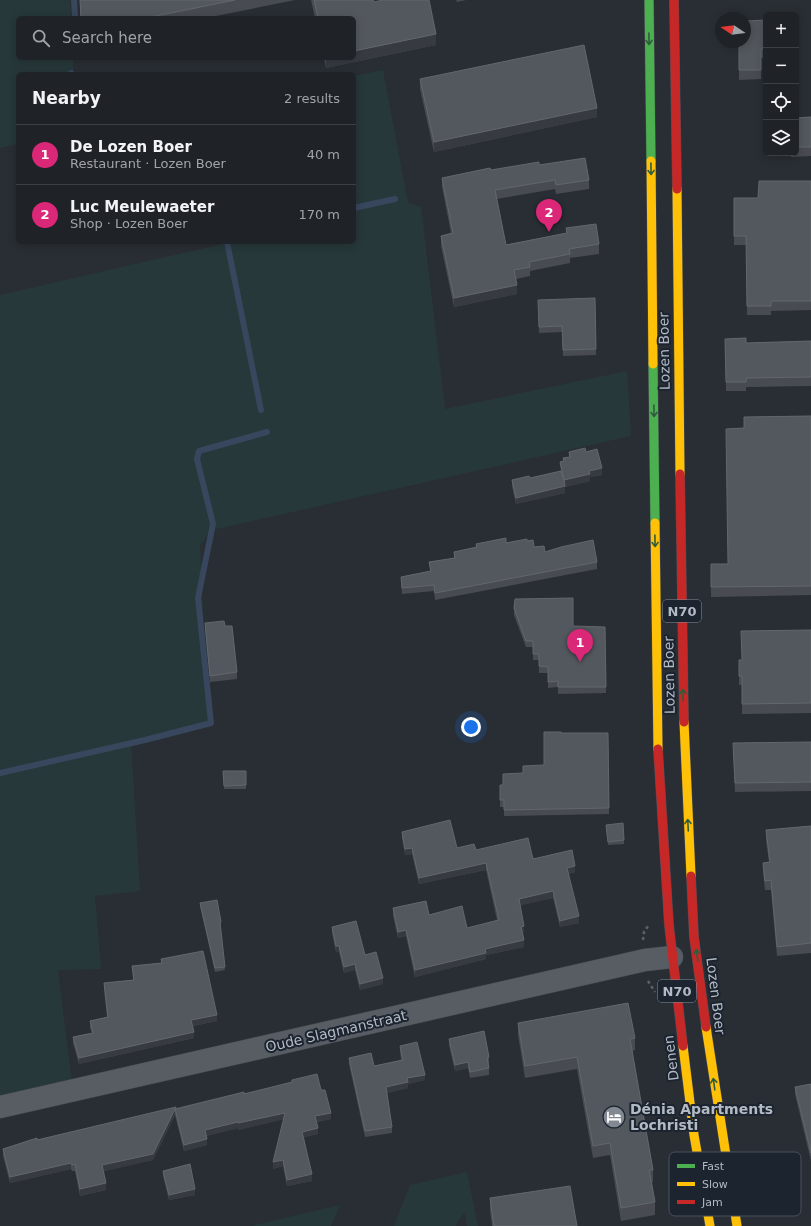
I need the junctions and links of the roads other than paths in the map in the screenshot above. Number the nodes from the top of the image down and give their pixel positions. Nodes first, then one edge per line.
1 (649, 0) edge
2 (674, 0) edge
3 (672, 958) junction
4 (0, 1107) edge
5 (697, 1152) edge
6 (725, 1152) edge
7 (708, 1216) edge
8 (735, 1216) edge
9 (710, 1226) edge
10 (737, 1226) edge

1 -> 3 main road, Lozen Boer / N70
6 -> 2 main road, Lozen Boer / N70
3 - 4 street, Oude Slagmanstraat
3 - 5 main road, Denen / N70
7 - 9 main road, Denen / N70
10 -> 8 main road, Lozen Boer / N70

